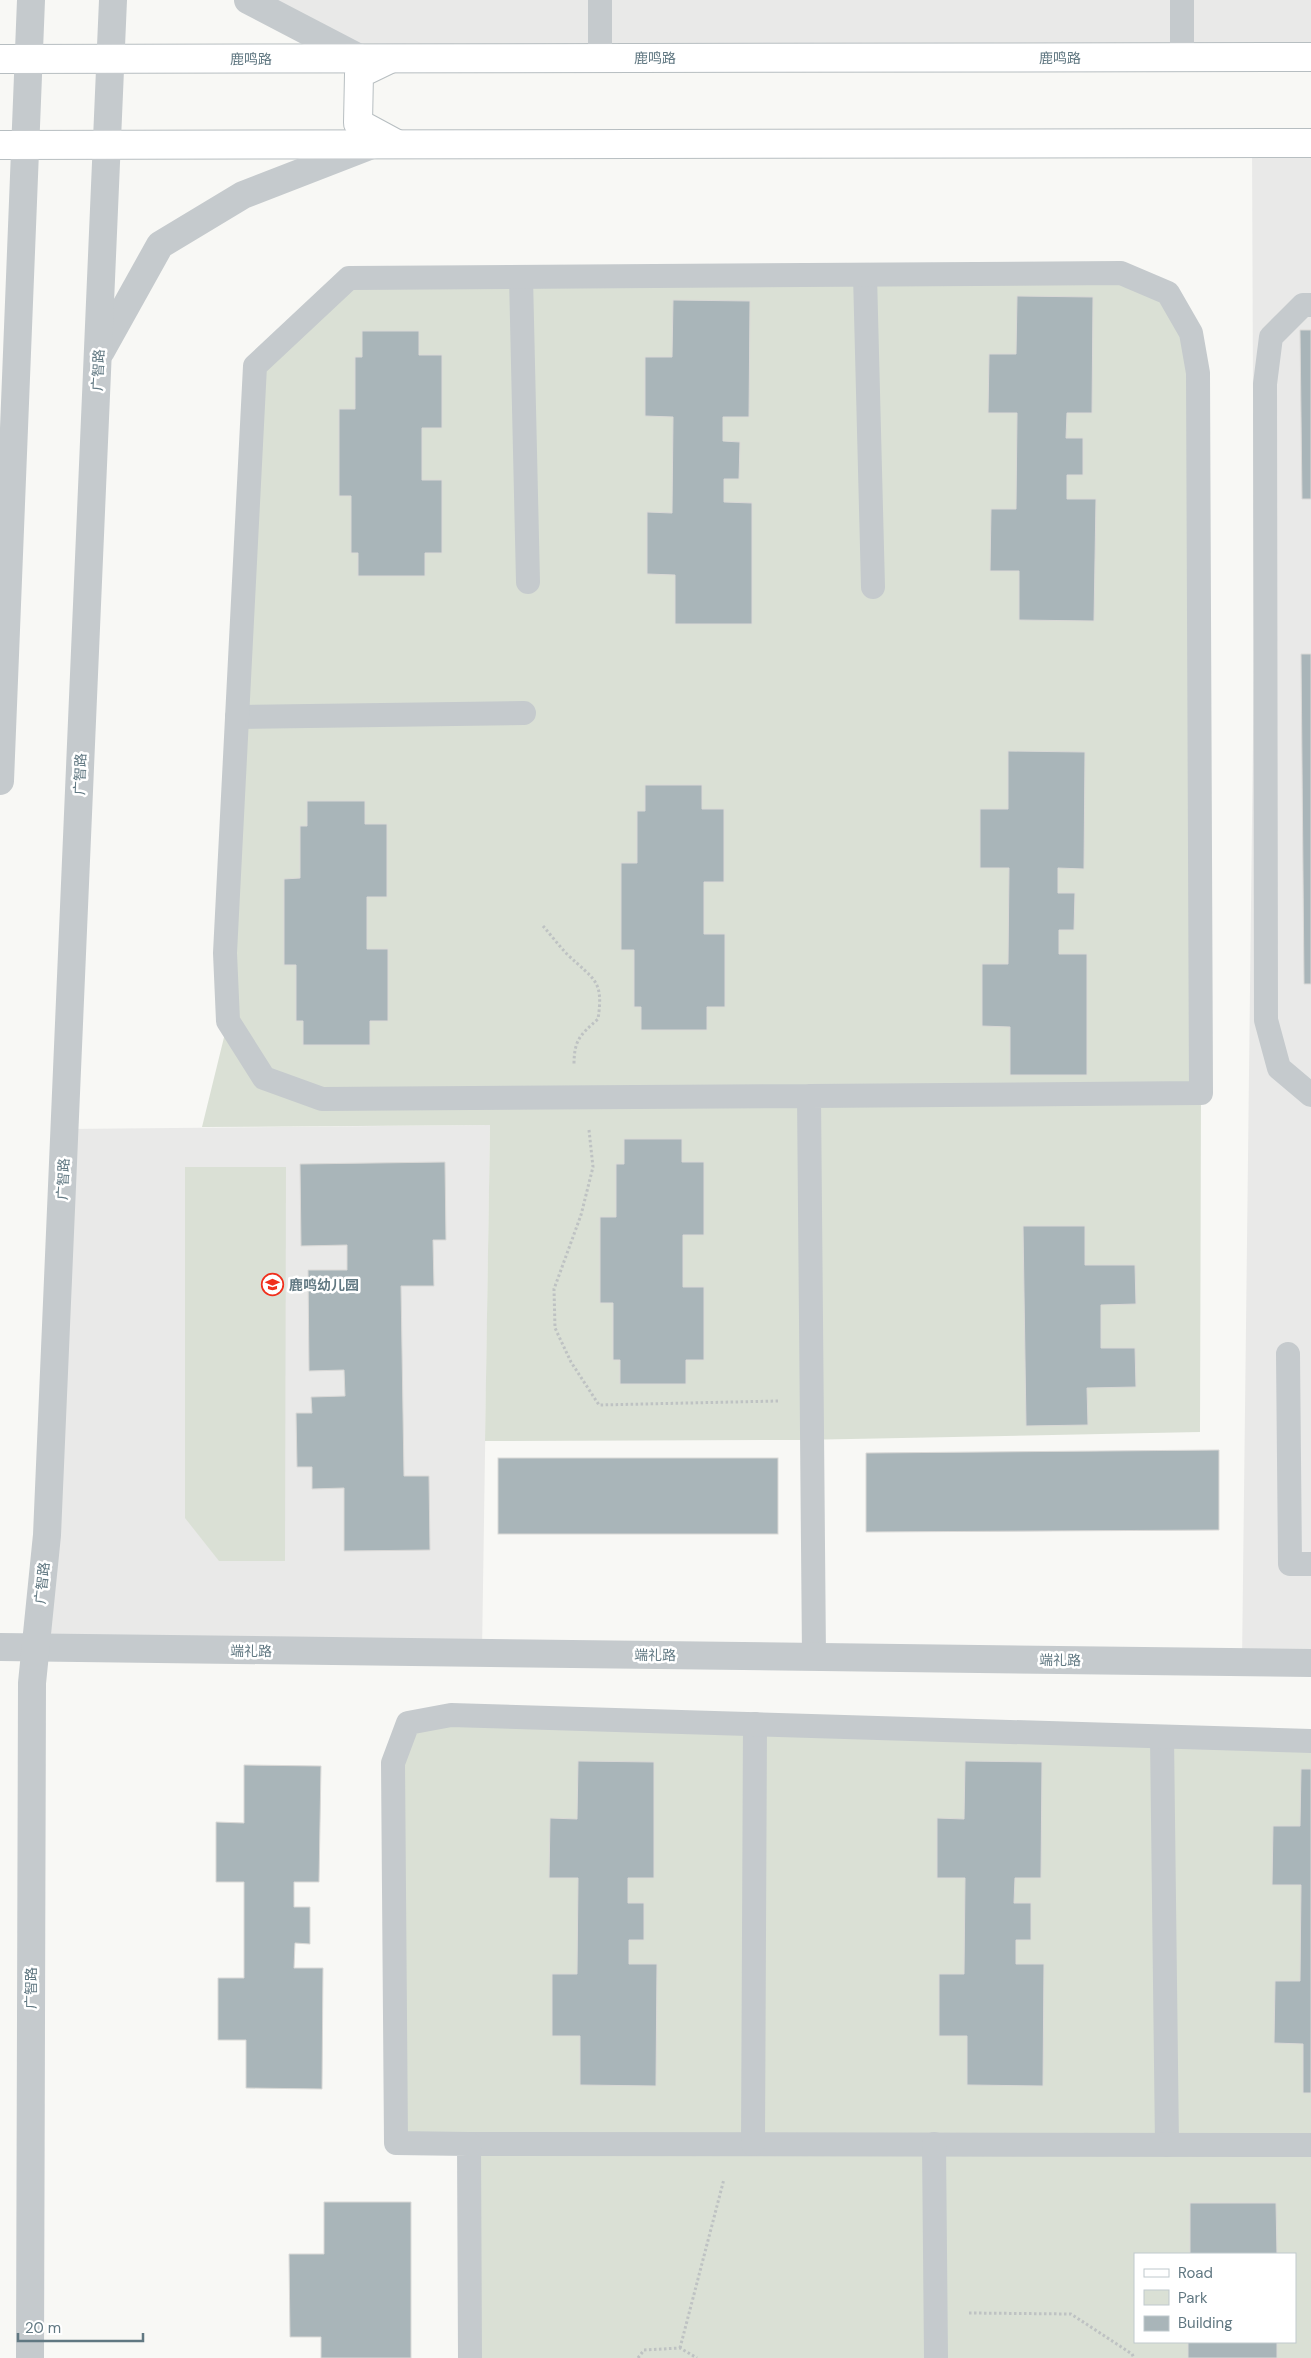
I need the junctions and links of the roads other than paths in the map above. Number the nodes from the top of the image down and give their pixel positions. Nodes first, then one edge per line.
1 (31, 0) edge
2 (113, 0) edge
3 (248, 0) edge
4 (600, 0) edge
5 (1182, 0) edge
6 (1311, 57) edge
7 (600, 58) junction
8 (1182, 58) junction
9 (0, 59) edge
10 (28, 59) junction
11 (111, 59) junction
12 (361, 59) junction
13 (391, 59) junction
14 (1311, 143) edge
15 (13, 144) edge
16 (108, 144) junction
17 (386, 144) junction
18 (865, 275) junction
19 (521, 277) junction
20 (1311, 305) edge
21 (0, 316) edge
22 (17, 351) junction
23 (98, 357) junction
24 (528, 582) dead end
25 (873, 588) dead end
26 (524, 713) dead end
27 (237, 716) junction
28 (0, 781) edge
29 (1311, 1095) edge
30 (809, 1096) junction
31 (1288, 1354) dead end
32 (1311, 1564) edge
33 (0, 1647) edge
34 (36, 1648) junction
35 (814, 1657) junction
36 (1311, 1663) edge
37 (755, 1724) junction
38 (1162, 1737) junction
39 (1311, 1742) edge
40 (469, 2144) junction
41 (743, 2144) junction
42 (934, 2144) junction
43 (1167, 2145) junction
44 (1311, 2145) edge
45 (30, 2358) edge
46 (470, 2358) edge
47 (936, 2358) edge

1 - 10 street
2 - 11 street, 广智路
3 - 12 street
4 - 7 lane
5 - 8 lane
6 - 8 main road, 鹿鸣路
7 - 8 main road, 鹿鸣路
7 - 13 main road, 鹿鸣路
9 - 10 main road, 鹿鸣路
10 - 11 main road, 鹿鸣路
10 - 15 street
11 - 12 main road, 鹿鸣路
11 - 16 street, 广智路
12 - 13 main road, 鹿鸣路
13 - 17 main road
14 - 17 main road
15 - 16 main road
15 - 22 street
16 - 17 main road
16 - 23 street, 广智路
17 - 23 street
18 - 19 lane
18 - 25 lane
18 - 30 lane
19 - 24 lane
19 - 27 lane
20 - 29 lane
21 - 22 street
22 - 28 street
23 - 34 street, 广智路
26 - 27 lane
27 - 30 lane
30 - 35 lane
31 - 32 lane
33 - 34 street, 端礼路
34 - 35 street, 端礼路
34 - 45 street, 广智路
35 - 36 street, 端礼路
37 - 38 lane
37 - 40 lane
37 - 41 lane
38 - 39 lane
38 - 43 lane
40 - 41 lane
40 - 46 lane
41 - 42 lane
42 - 43 lane
42 - 47 lane
43 - 44 lane

